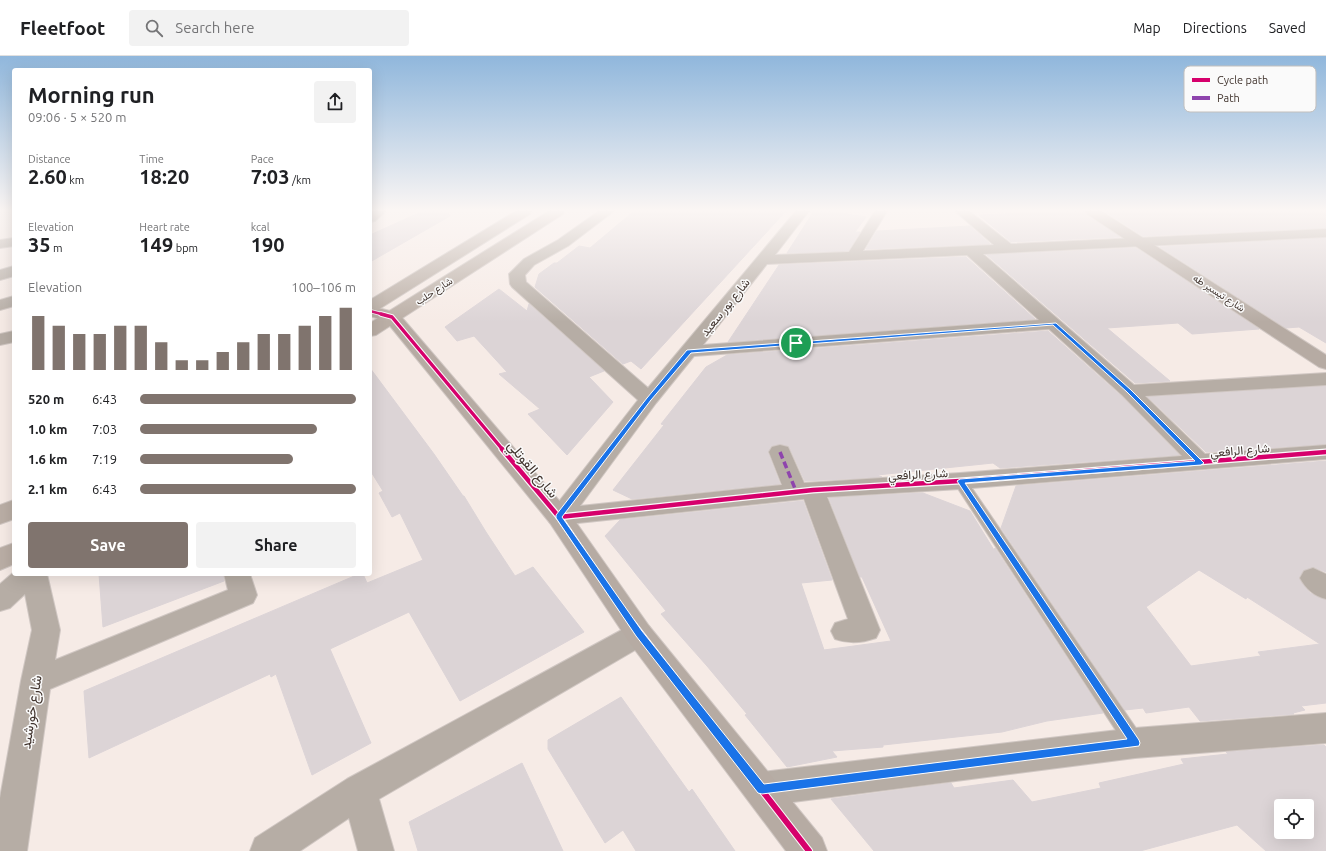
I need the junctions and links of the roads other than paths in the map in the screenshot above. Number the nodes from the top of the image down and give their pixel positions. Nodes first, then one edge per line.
1 (471, 248) edge
2 (492, 248) edge
3 (553, 248) edge
4 (773, 248) edge
5 (858, 248) edge
6 (1004, 248) edge
7 (1150, 248) edge
8 (970, 250) junction
9 (853, 256) junction
10 (763, 260) junction
11 (12, 271) edge
12 (0, 274) edge
13 (12, 302) edge
14 (0, 305) edge
15 (377, 312) edge
16 (1054, 324) junction
17 (372, 326) edge
18 (12, 337) edge
19 (0, 340) edge
20 (689, 351) junction
21 (1326, 362) edge
22 (1326, 379) edge
23 (1129, 391) junction
24 (649, 399) junction
25 (780, 452) dead end
26 (1326, 452) edge
27 (1201, 463) junction
28 (960, 481) junction
29 (805, 490) junction
30 (12, 509) edge
31 (0, 516) edge
32 (559, 517) junction
33 (28, 576) edge
34 (34, 576) edge
35 (238, 576) edge
36 (0, 600) edge
37 (845, 631) dead end
38 (639, 634) junction
39 (36, 681) junction
40 (1326, 728) edge
41 (1135, 743) junction
42 (762, 789) junction
43 (359, 791) junction
44 (9, 851) edge
45 (268, 851) edge
46 (376, 851) edge
47 (809, 851) edge

1 - 15 main road, شارع حلب
2 - 15 main road, شارع حلب
3 - 24 street
4 - 10 street, شارع بور سعيد
5 - 9 street
6 - 8 street
7 - 21 street, شارع تيسير طه
8 - 9 street
8 - 16 street
9 - 10 street
10 - 20 street, شارع بور سعيد
11 - 12 street
13 - 14 street
15 - 17 main road, شارع حلب
15 - 32 street, شارع القوتلي
16 - 20 street
16 - 23 street
18 - 19 street
20 - 24 street, شارع بور سعيد
22 - 23 street
23 - 27 street
24 - 32 street, شارع بور سعيد
25 - 29 street
26 - 27 street, شارع الرافعي
27 - 28 street, شارع الرافعي
28 - 29 street, شارع الرافعي
28 - 41 lane
29 - 32 street, شارع الرافعي
29 - 37 street
30 - 31 main road
32 - 38 street, شارع القوتلي
33 - 36 street
34 - 39 street, شارع خورشيد
35 - 39 street
38 - 42 street, شارع القوتلي
38 - 43 street
39 - 44 street, شارع خورشيد
40 - 41 street
41 - 42 street
42 - 47 street, شارع القوتلي
43 - 45 street
43 - 46 street

